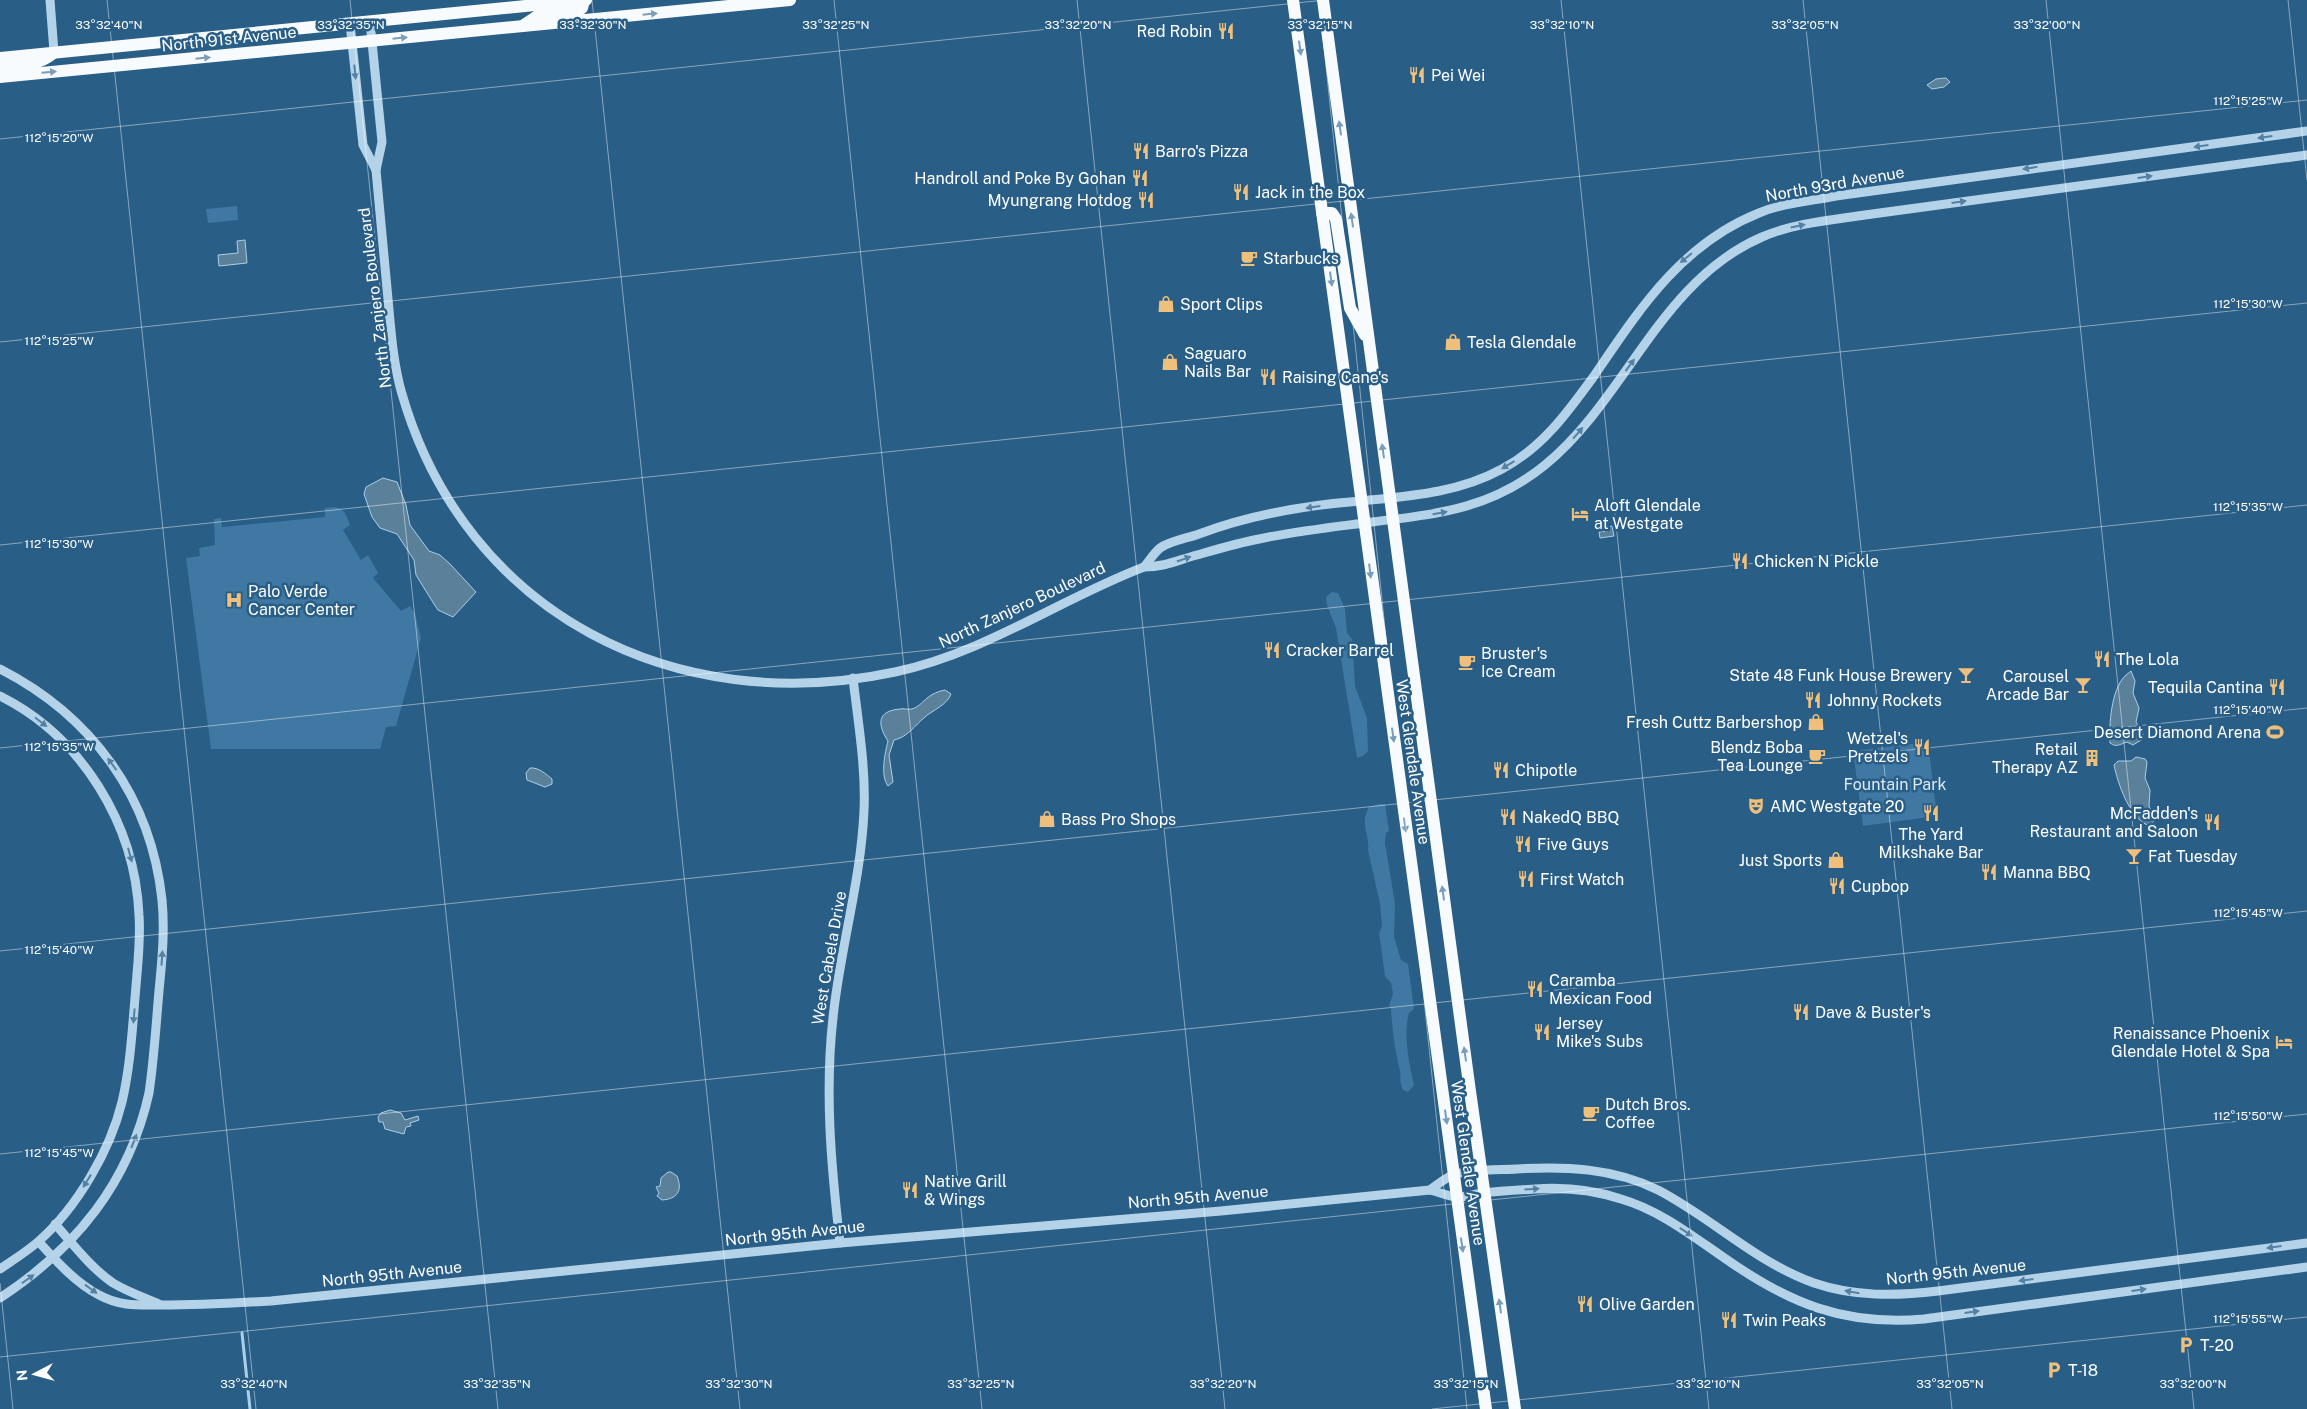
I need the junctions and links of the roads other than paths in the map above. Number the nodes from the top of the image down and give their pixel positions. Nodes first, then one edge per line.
1 (50, 0) edge
2 (585, 0) edge
3 (790, 0) edge
4 (1293, 0) edge
5 (1323, 0) edge
6 (370, 22) junction
7 (350, 24) junction
8 (522, 26) junction
9 (372, 41) junction
10 (352, 43) junction
11 (54, 52) junction
12 (0, 58) edge
13 (0, 68) edge
14 (0, 77) edge
15 (2307, 131) edge
16 (2307, 155) edge
17 (376, 170) junction
18 (1322, 213) junction
19 (1368, 339) junction
20 (1389, 499) junction
21 (1361, 500) junction
22 (1392, 520) junction
23 (1364, 523) junction
24 (1144, 567) junction
25 (0, 669) edge
26 (853, 678) junction
27 (0, 696) edge
28 (1481, 1171) junction
29 (1453, 1175) junction
30 (1430, 1190) junction
31 (1484, 1193) junction
32 (1456, 1197) junction
33 (56, 1224) junction
34 (71, 1241) junction
35 (39, 1242) junction
36 (840, 1243) junction
37 (2307, 1243) edge
38 (54, 1258) junction
39 (2307, 1267) edge
40 (0, 1269) edge
41 (0, 1298) edge
42 (162, 1305) junction
43 (1486, 1409) edge
44 (1515, 1409) edge

1 - 11 street
2 - 6 main road, North 91st Avenue
2 - 8 main road
8 -> 3 main road, North 91st Avenue
4 -> 18 main road, West Glendale Avenue
19 -> 5 main road, West Glendale Avenue
6 - 7 main road, North 91st Avenue
6 - 9 street, North Zanjero Boulevard
7 - 10 street, North Zanjero Boulevard
7 - 11 main road, North 91st Avenue
9 -> 8 main road, North 91st Avenue
9 - 10 main road, North 91st Avenue
9 - 17 street, North Zanjero Boulevard
14 -> 10 main road, North 91st Avenue
10 -> 17 street, North Zanjero Boulevard
11 - 12 main road, North 91st Avenue
11 - 13 main road
15 -> 20 street, North 93rd Avenue
22 -> 16 street
17 - 26 street, North Zanjero Boulevard
18 - 19 main road
18 -> 21 main road, West Glendale Avenue
20 -> 19 main road, West Glendale Avenue
20 - 21 street, North 93rd Avenue
20 - 22 main road, West Glendale Avenue
21 - 23 main road, West Glendale Avenue
21 -> 24 street, North Zanjero Boulevard
22 - 23 street
28 -> 22 main road, West Glendale Avenue
24 -> 23 street, North Zanjero Boulevard
23 -> 29 main road, West Glendale Avenue
24 - 26 street, North Zanjero Boulevard
34 -> 25 street
26 - 36 street, West Cabela Drive
27 -> 33 street
28 - 29 street, North 95th Avenue
28 - 31 main road, West Glendale Avenue
37 -> 28 street, North 95th Avenue
29 - 30 street, North 95th Avenue
29 - 32 main road, West Glendale Avenue
30 - 32 street, North 95th Avenue
30 - 36 street, North 95th Avenue
31 - 32 street, North 95th Avenue
31 -> 39 street, North 95th Avenue
44 -> 31 main road, West Glendale Avenue
32 -> 43 main road, West Glendale Avenue
33 - 34 street, North 95th Avenue
33 - 35 street
34 - 38 street
34 - 42 street, North 95th Avenue
35 - 38 street, North 95th Avenue
35 - 40 street
36 - 42 street, North 95th Avenue
41 -> 38 street
38 -> 42 street, North 95th Avenue

